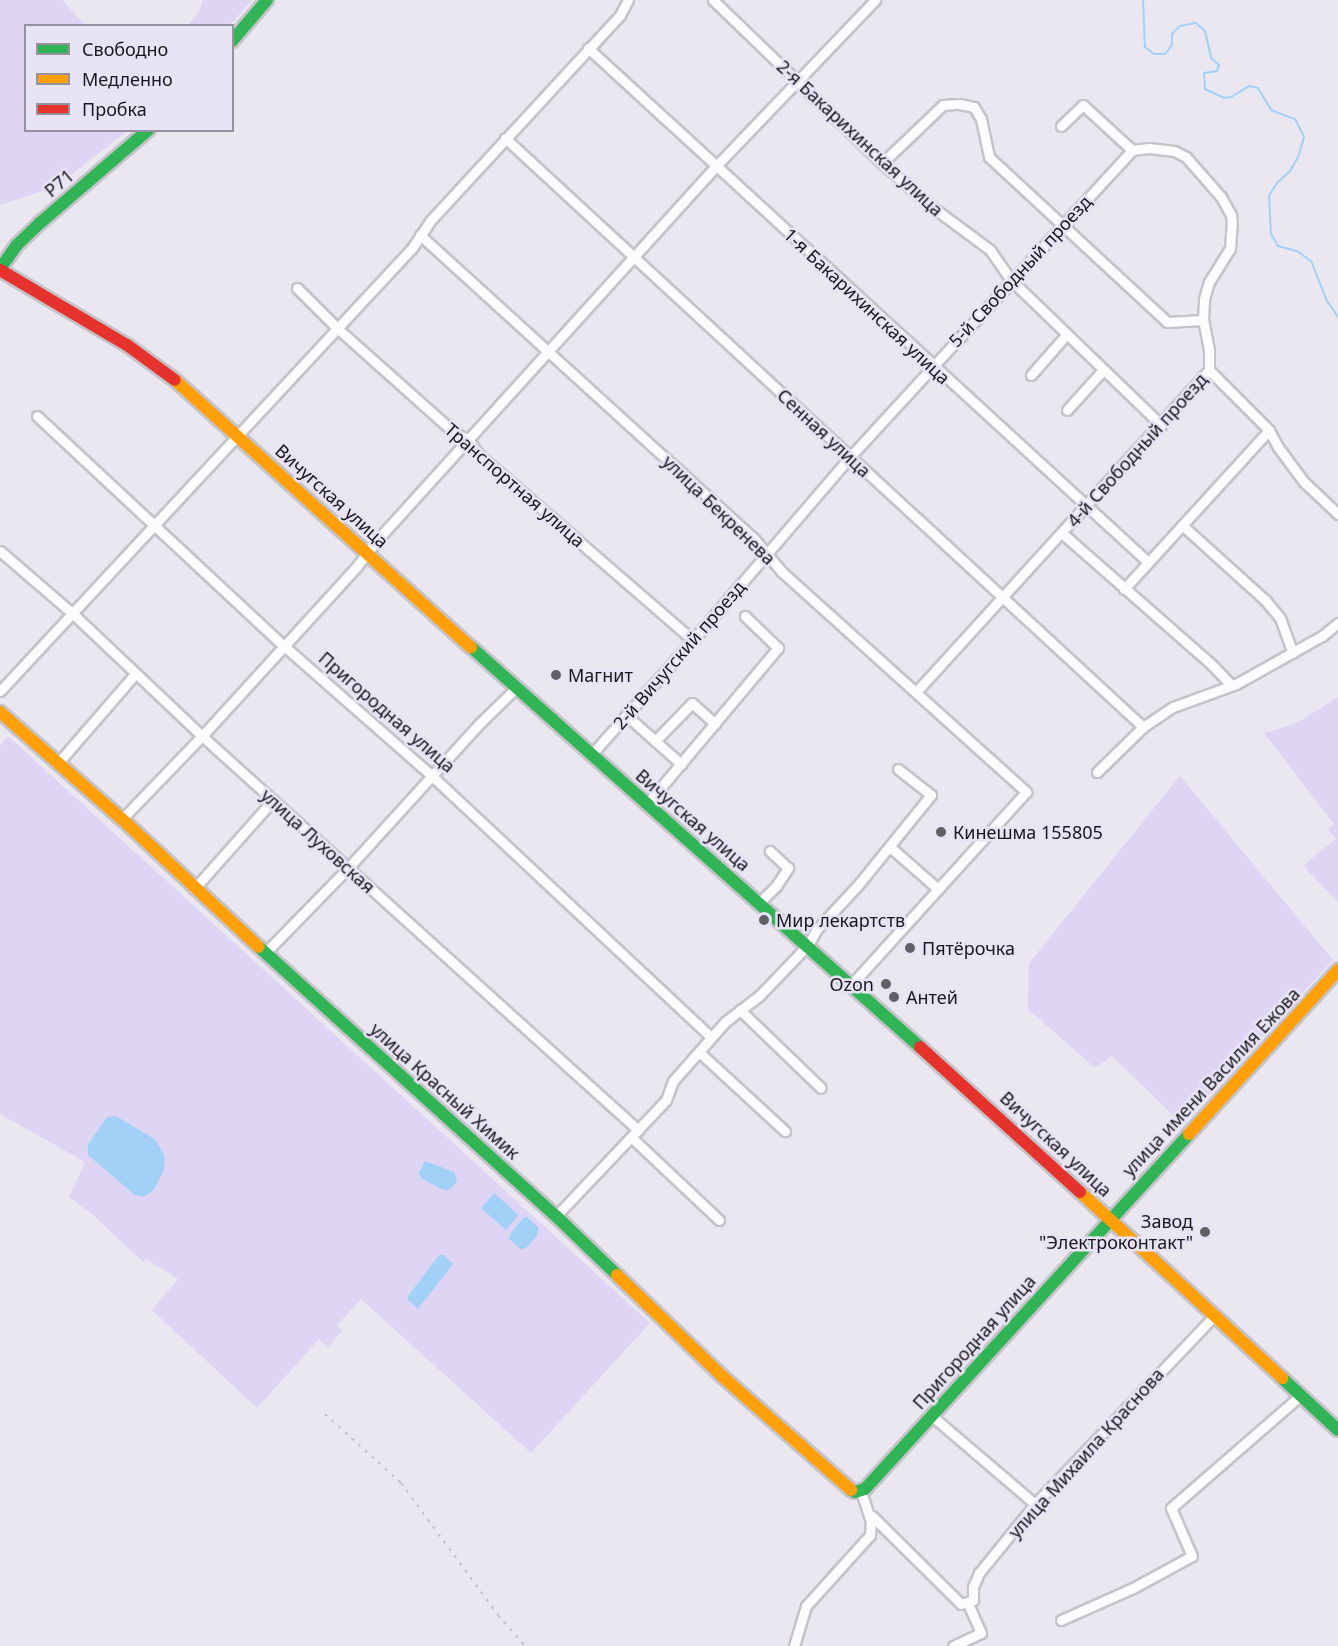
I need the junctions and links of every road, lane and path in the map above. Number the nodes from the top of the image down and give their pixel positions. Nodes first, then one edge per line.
1 (267, 0) edge
2 (628, 0) edge
3 (713, 0) edge
4 (875, 0) edge
5 (234, 39) edge
6 (588, 48) junction
7 (798, 82) junction
8 (1061, 126) dead end
9 (146, 132) edge
10 (505, 138) junction
11 (1132, 150) junction
12 (882, 163) junction
13 (716, 166) junction
14 (1063, 225) junction
15 (420, 235) junction
16 (633, 257) junction
17 (0, 269) edge
18 (1011, 280) junction
19 (297, 288) dead end
20 (1203, 320) junction
21 (337, 328) junction
22 (1066, 335) junction
23 (549, 351) junction
24 (932, 366) junction
25 (1103, 370) junction
26 (1209, 370) junction
27 (1031, 375) dead end
28 (1067, 410) dead end
29 (37, 416) dead end
30 (1161, 425) junction
31 (1269, 430) junction
32 (237, 434) junction
33 (468, 439) junction
34 (849, 458) junction
35 (1087, 506) junction
36 (1338, 514) edge
37 (1182, 525) junction
38 (154, 527) junction
39 (1063, 534) junction
40 (0, 550) edge
41 (368, 552) junction
42 (767, 554) junction
43 (1148, 562) junction
44 (1124, 589) junction
45 (1004, 597) junction
46 (71, 612) junction
47 (745, 616) dead end
48 (1338, 623) edge
49 (693, 640) junction
50 (283, 645) junction
51 (1293, 654) junction
52 (135, 674) junction
53 (1231, 685) junction
54 (517, 687) junction
55 (0, 691) edge
56 (916, 692) junction
57 (0, 712) edge
58 (626, 715) junction
59 (715, 724) junction
60 (1143, 727) junction
61 (202, 736) junction
62 (655, 741) junction
63 (591, 755) junction
64 (58, 763) junction
65 (681, 764) junction
66 (898, 769) dead end
67 (1097, 772) dead end
68 (432, 776) junction
69 (273, 800) junction
70 (647, 804) junction
71 (122, 819) junction
72 (890, 847) junction
73 (770, 851) dead end
74 (348, 868) junction
75 (194, 889) junction
76 (938, 889) junction
77 (760, 902) junction
78 (808, 945) junction
79 (265, 953) junction
80 (1338, 970) edge
81 (852, 984) junction
82 (740, 1011) junction
83 (711, 1037) junction
84 (699, 1052) junction
85 (821, 1088) dead end
86 (785, 1131) dead end
87 (634, 1134) junction
88 (556, 1216) junction
89 (1110, 1219) junction
90 (719, 1220) dead end
91 (1215, 1315) junction
92 (1301, 1395) junction
93 (932, 1416) junction
94 (1338, 1430) edge
95 (863, 1490) junction
96 (1035, 1504) junction
97 (872, 1516) dead end
98 (970, 1601) junction
99 (1061, 1620) dead end
100 (794, 1646) edge
101 (953, 1646) edge

1 - 5 main road
2 - 6 street
3 - 7 street, 2-я Бакарихинская улица
4 - 7 street
6 - 10 street
6 - 13 street, 1-я Бакарихинская улица
7 - 12 street, 2-я Бакарихинская улица
7 - 13 street
8 - 11 street
9 - 17 main road, Р71
10 - 15 street
10 - 16 street, Сенная улица
11 - 14 street, 5-й Свободный проезд
11 - 20 street, 4-й Свободный проезд
12 - 14 street
12 - 18 street, 2-я Бакарихинская улица
13 - 16 street
13 - 24 street, 1-я Бакарихинская улица
14 - 18 street, 5-й Свободный проезд
14 - 20 street
15 - 21 street
15 - 23 street, улица Бекренева
16 - 23 street
16 - 34 street, Сенная улица
17 - 32 main road, Вичугская улица
18 - 22 street, 2-я Бакарихинская улица
18 - 24 street, 5-й Свободный проезд
19 - 21 street, Транспортная улица
20 - 26 street, 4-й Свободный проезд
21 - 32 street
21 - 33 street, Транспортная улица
22 - 25 street, 2-я Бакарихинская улица
22 - 27 street
23 - 33 street
23 - 42 street, улица Бекренева
24 - 34 street, 5-й Свободный проезд
24 - 35 street, 1-я Бакарихинская улица
25 - 28 street
25 - 30 street, 2-я Бакарихинская улица
26 - 30 street, 4-й Свободный проезд
26 - 31 street
29 - 38 street, Пригородная улица
30 - 35 street, 4-й Свободный проезд
31 - 36 street
31 - 37 street
32 - 38 street
32 - 41 main road, Вичугская улица
33 - 41 street
33 - 49 street, Транспортная улица
34 - 42 street, 5-й Свободный проезд
34 - 45 street, Сенная улица
35 - 39 street, 4-й Свободный проезд
35 - 43 street, 1-я Бакарихинская улица
37 - 43 street
37 - 51 street
38 - 46 street
38 - 50 street, Пригородная улица
39 - 44 street
39 - 45 street, 4-й Свободный проезд
40 - 46 street, улица Луховская
41 - 50 street
41 - 54 main road, Вичугская улица
42 - 49 street, 2-й Вичугский проезд
42 - 56 street, улица Бекренева
43 - 44 street
44 - 53 street
45 - 56 street, 4-й Свободный проезд
45 - 60 street, Сенная улица
46 - 52 street, улица Луховская
46 - 55 street
47 - 59 street
48 - 51 street
49 - 58 street, 2-й Вичугский проезд
50 - 61 street
50 - 68 street, Пригородная улица
51 - 53 street
52 - 61 street, улица Луховская
52 - 64 street
53 - 60 street
54 - 63 main road, Вичугская улица
54 - 68 street
56 - 76 street, улица Бекренева
57 - 64 main road, улица Красный Химик
58 - 62 street
58 - 63 street, 2-й Вичугский проезд
59 - 62 street
59 - 65 street
60 - 67 street
61 - 69 street, улица Луховская
61 - 71 street
62 - 65 street
63 - 70 main road, Вичугская улица
64 - 71 main road, улица Красный Химик
65 - 70 street
66 - 72 street
68 - 74 street
68 - 83 street, Пригородная улица
69 - 74 street, улица Луховская
69 - 75 street
70 - 77 main road, Вичугская улица
71 - 75 main road, улица Красный Химик
72 - 76 street
72 - 78 street
73 - 77 street
74 - 79 street
74 - 87 street, улица Луховская
75 - 79 main road, улица Красный Химик
76 - 81 street
77 - 78 main road, Вичугская улица
78 - 81 main road, Вичугская улица
78 - 82 street
79 - 88 main road, улица Красный Химик
80 - 89 main road, улица имени Василия Ежова
81 - 89 main road, Вичугская улица
82 - 83 street
82 - 85 street
83 - 84 street
84 - 86 street
84 - 87 street
87 - 88 street
87 - 90 street, улица Луховская
88 - 95 main road, улица Красный Химик
89 - 91 main road, Вичугская улица
89 - 93 main road, Пригородная улица
91 - 92 main road, Вичугская улица
91 - 96 street, улица Михаила Краснова
92 - 94 main road, Вичугская улица
92 - 99 street
93 - 95 main road, Пригородная улица
93 - 96 street
95 - 100 street
96 - 98 street, улица Михаила Краснова
97 - 98 street
98 - 101 street

